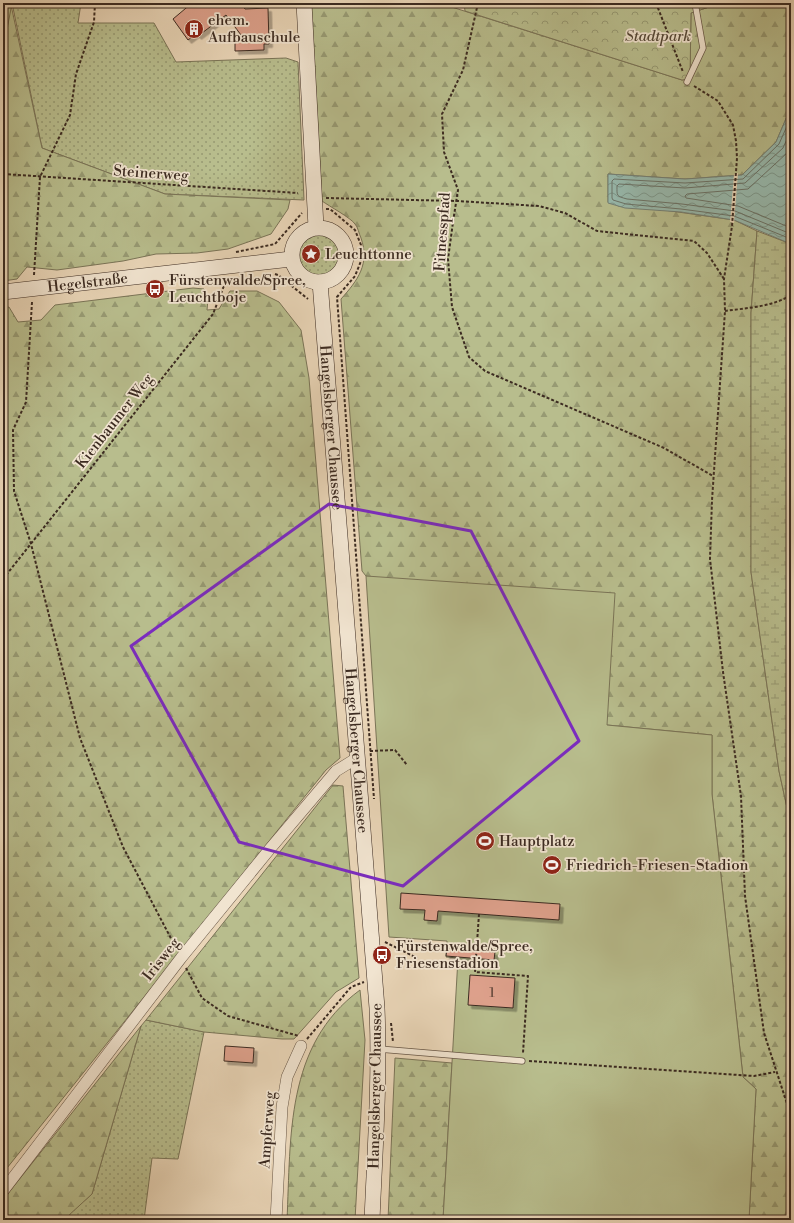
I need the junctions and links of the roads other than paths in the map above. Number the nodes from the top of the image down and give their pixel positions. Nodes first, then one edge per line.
1 (304, 3) edge
2 (694, 3) edge
3 (687, 82) road end
4 (316, 227) junction
5 (291, 258) junction
6 (320, 282) junction
7 (3, 292) edge
8 (357, 758) junction
9 (304, 1042) road end
10 (386, 1050) junction
11 (522, 1060) road end
12 (3, 1191) edge
13 (276, 1220) edge
14 (372, 1220) edge

1 - 4 main road
2 - 3 lane
4 - 5 main road
4 - 6 main road
5 - 6 main road
5 - 7 main road, Hegelstraße
6 - 8 main road, Hangelsberger Chaussee
8 - 10 main road, Hangelsberger Chaussee
8 - 12 street, Irisweg
9 - 13 street, Ampferweg
10 - 11 lane
10 - 14 main road, Hangelsberger Chaussee

